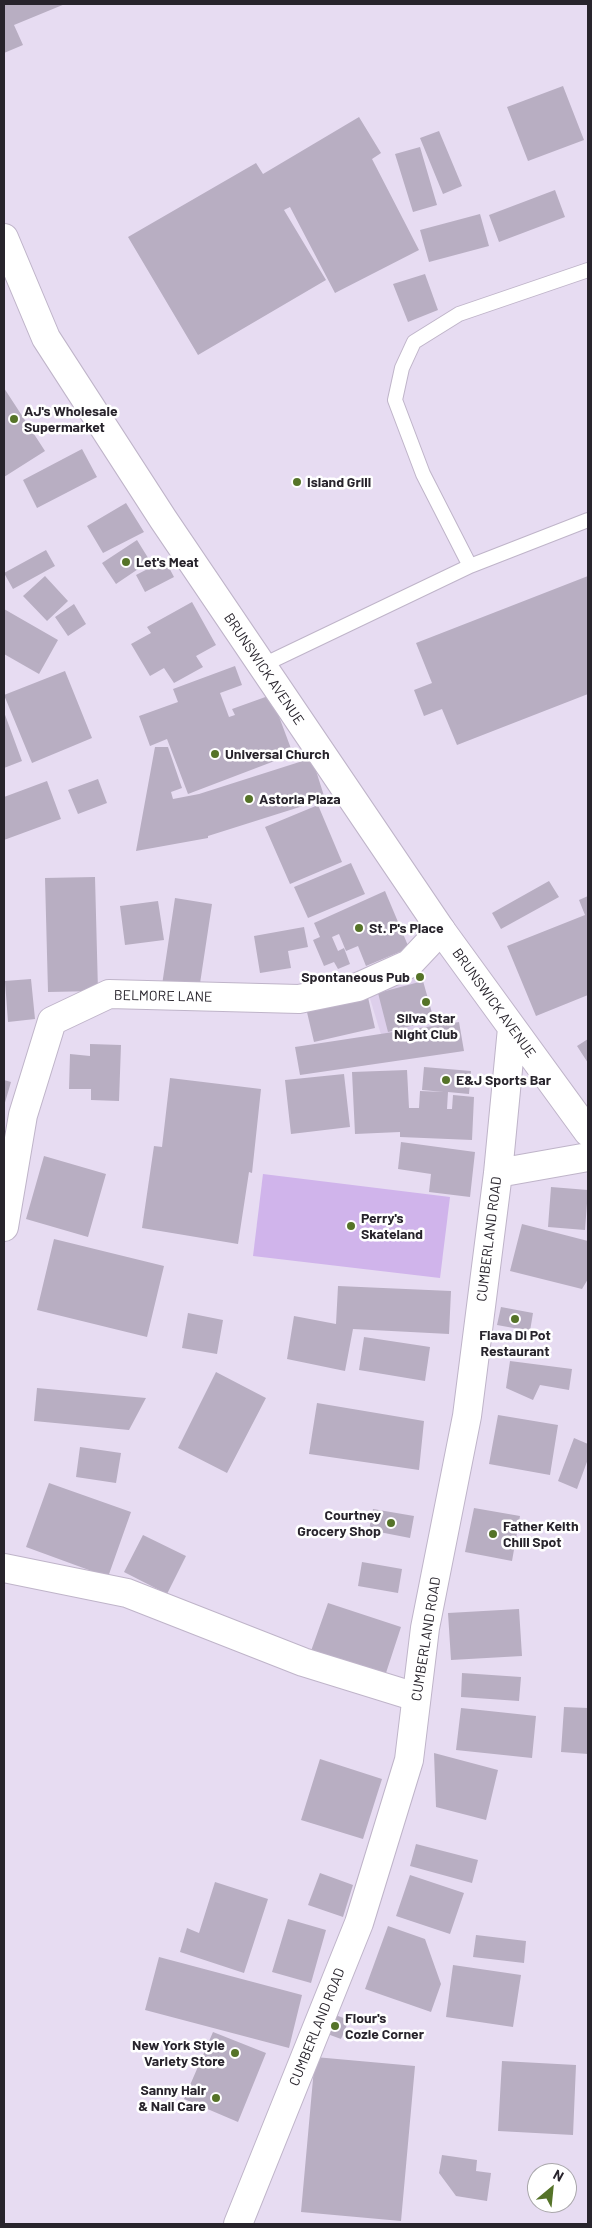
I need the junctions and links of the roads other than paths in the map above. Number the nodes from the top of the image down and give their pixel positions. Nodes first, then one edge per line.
1 (4, 238) edge
2 (588, 270) edge
3 (588, 520) edge
4 (470, 566) junction
5 (262, 666) junction
6 (441, 930) junction
7 (512, 1028) junction
8 (588, 1132) edge
9 (588, 1157) edge
10 (498, 1173) junction
11 (4, 1227) edge
12 (4, 1568) edge
13 (416, 1696) junction
14 (238, 2224) edge

1 - 5 street, BRUNSWICK AVENUE
2 - 4 lane
3 - 4 lane
4 - 5 lane
5 - 6 street, BRUNSWICK AVENUE
6 - 7 street, BRUNSWICK AVENUE
6 - 11 street, BELMORE LANE
7 - 8 street, BRUNSWICK AVENUE
7 - 10 street, CUMBERLAND ROAD
9 - 10 street
10 - 13 street, CUMBERLAND ROAD
12 - 13 street
13 - 14 street, CUMBERLAND ROAD

